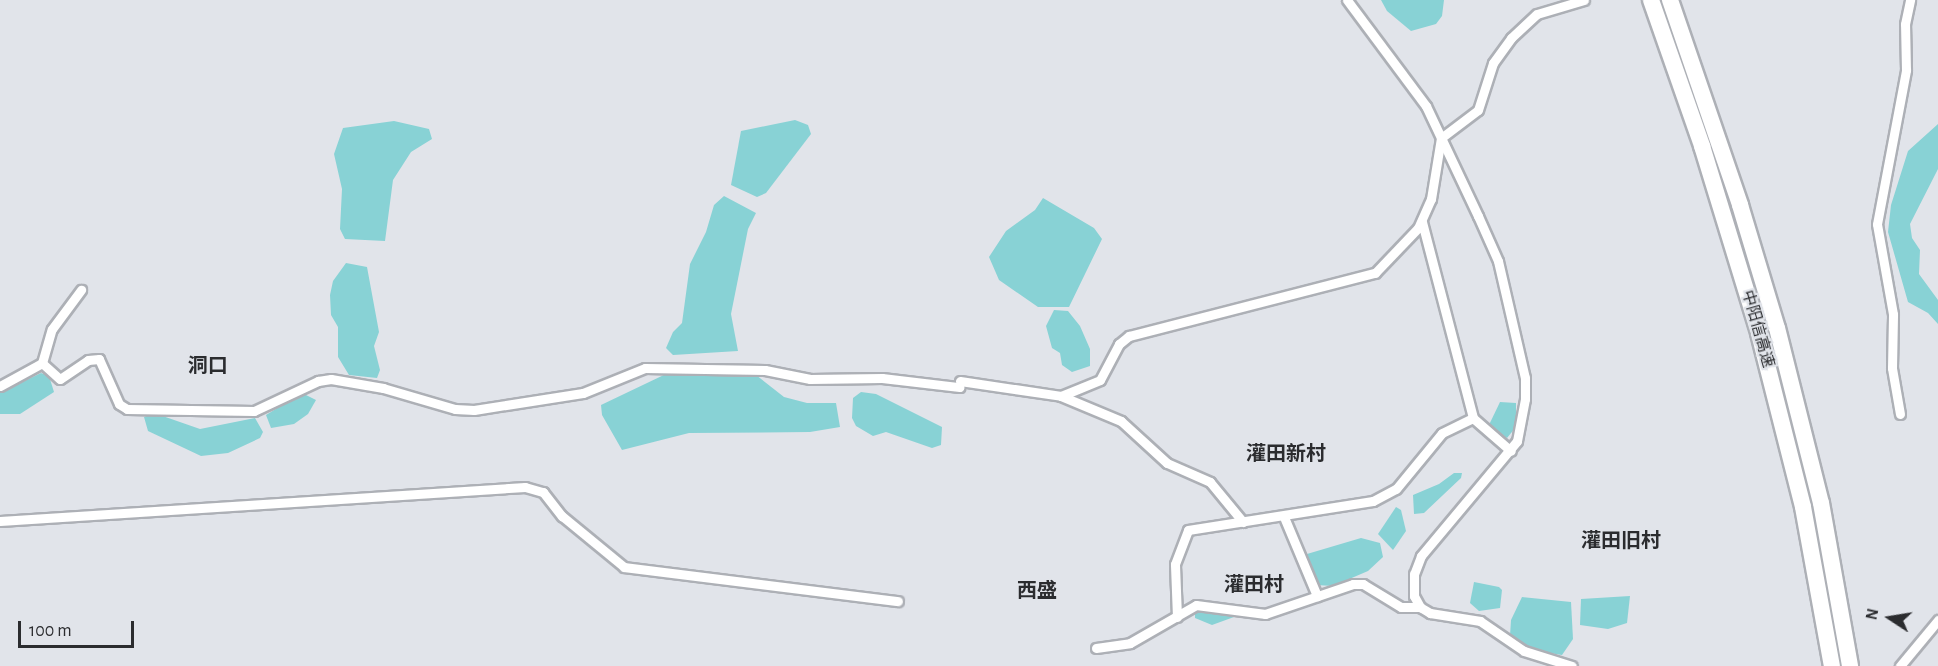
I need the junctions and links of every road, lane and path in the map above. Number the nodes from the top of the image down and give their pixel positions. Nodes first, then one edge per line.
1 (1347, 0) edge
2 (1584, 0) edge
3 (1651, 0) edge
4 (1670, 0) edge
5 (1910, 0) edge
6 (1441, 138) junction
7 (1422, 222) junction
8 (81, 290) dead end
9 (42, 363) junction
10 (0, 386) edge
11 (1061, 396) junction
12 (1900, 414) dead end
13 (1473, 418) junction
14 (1511, 451) junction
15 (1284, 516) junction
16 (0, 520) edge
17 (1243, 522) junction
18 (1317, 596) junction
19 (898, 601) dead end
20 (1420, 607) junction
21 (1177, 617) junction
22 (1938, 620) edge
23 (1096, 648) dead end
24 (1572, 666) edge
25 (1832, 666) edge
26 (1850, 666) edge
27 (1900, 666) edge

1 - 6 street
2 - 6 street
3 - 25 highway, 中阳信高速
4 - 26 highway, 中阳信高速
5 - 12 street
6 - 7 street
6 - 14 street
7 - 11 street
7 - 13 street
8 - 9 street
9 - 10 street
9 - 11 street
11 - 17 street
13 - 14 street
13 - 15 street
14 - 20 street
15 - 17 street
15 - 18 street
16 - 19 street
17 - 21 street
18 - 20 street
18 - 21 street
20 - 24 street
21 - 23 street
22 - 27 street

